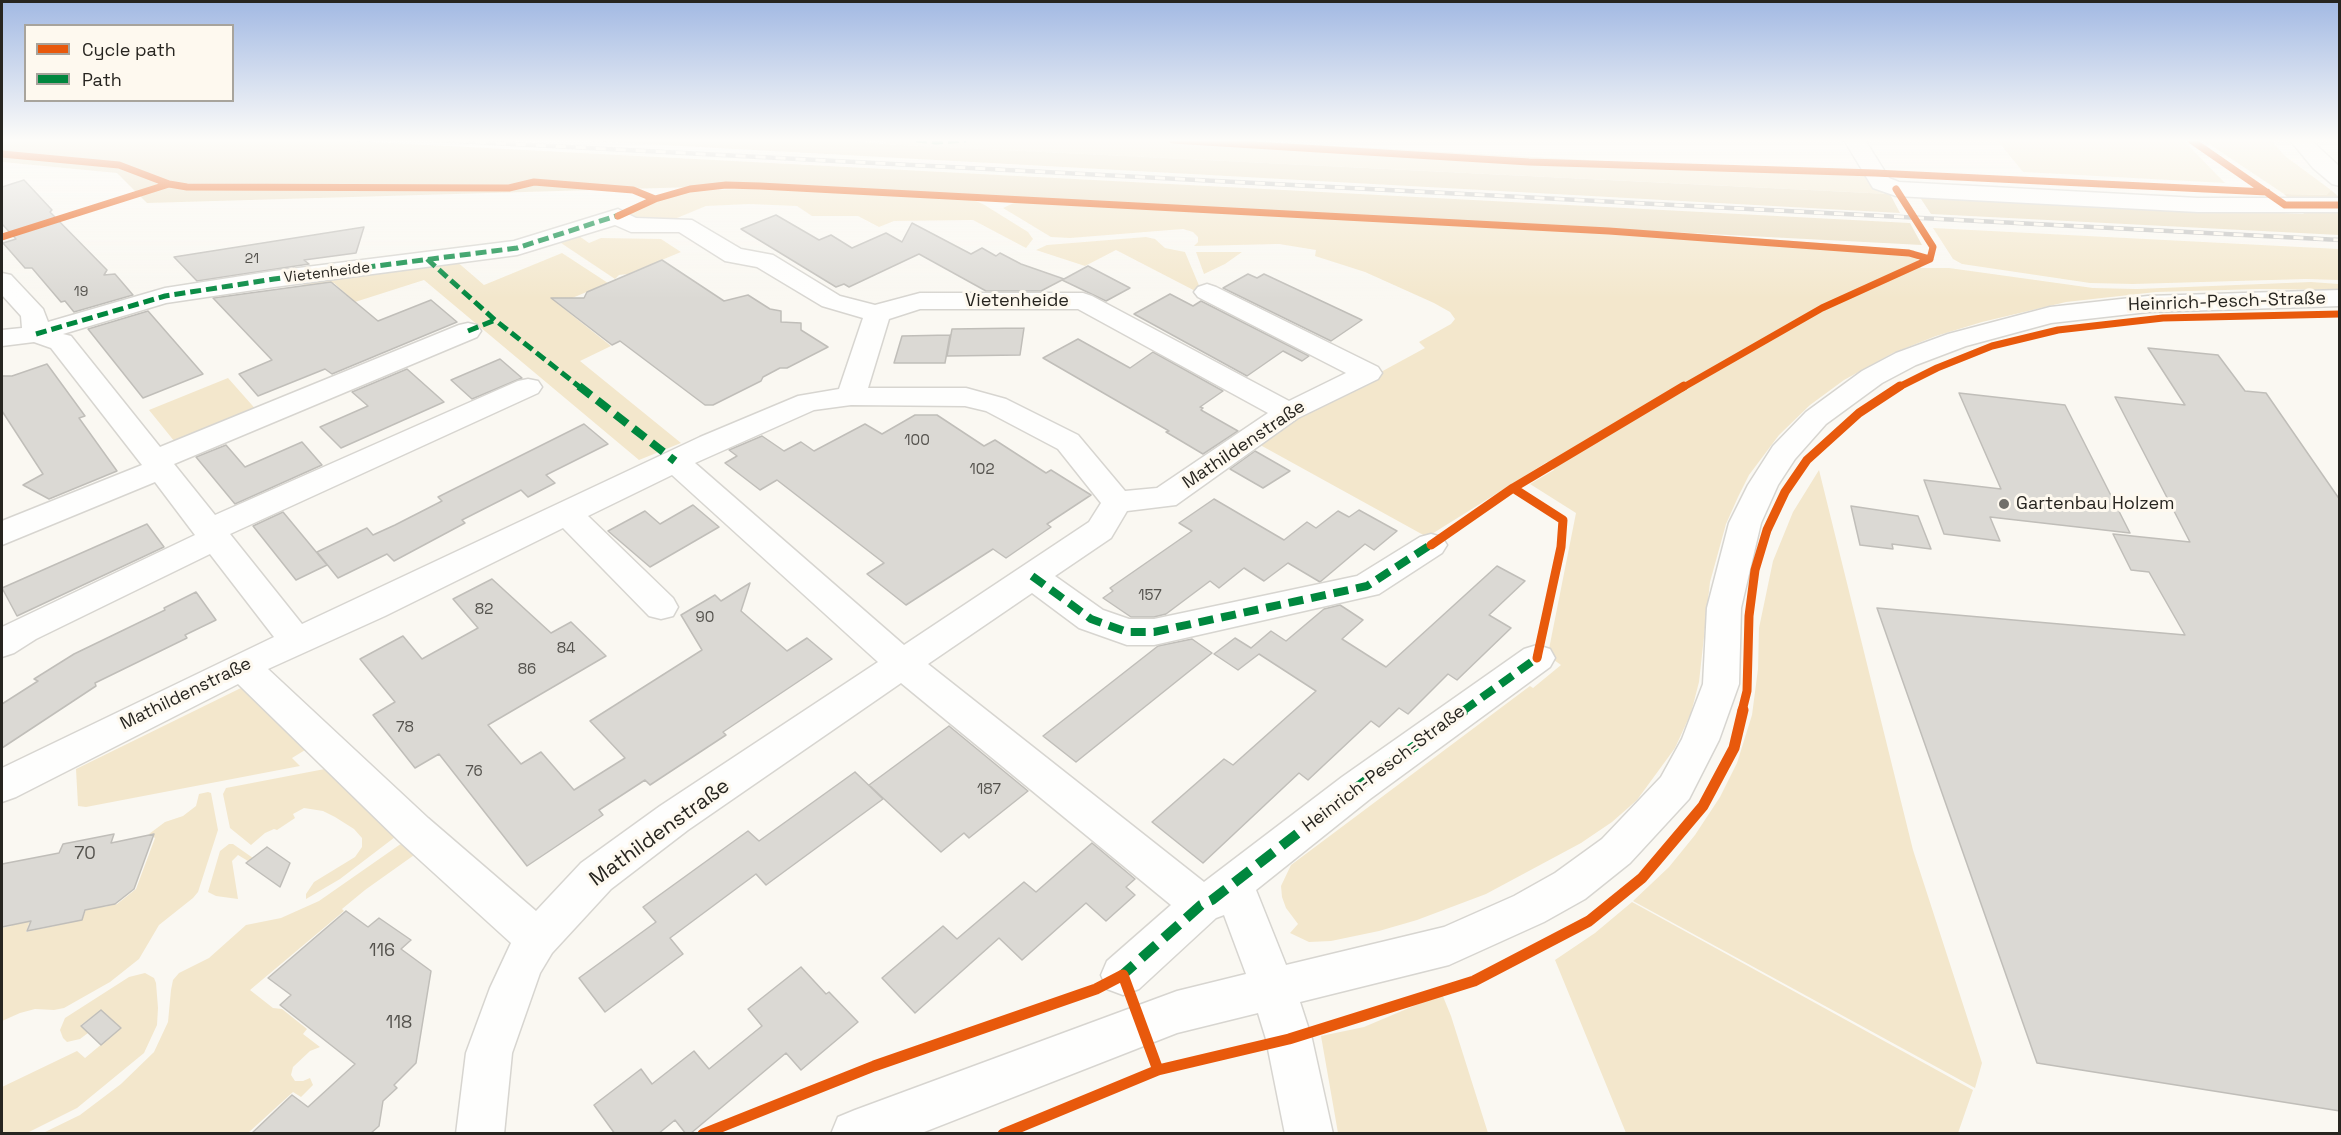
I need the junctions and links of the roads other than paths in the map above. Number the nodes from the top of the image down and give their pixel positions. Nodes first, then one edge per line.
1 (1971, 193) edge
2 (2340, 205) edge
3 (2, 280) edge
4 (1207, 292) dead end
5 (2340, 298) edge
6 (878, 314) junction
7 (468, 331) dead end
8 (36, 334) junction
9 (2, 338) edge
10 (528, 387) dead end
11 (851, 396) junction
12 (1288, 412) junction
13 (675, 461) junction
14 (159, 464) junction
15 (1117, 502) junction
16 (568, 514) junction
17 (2, 534) edge
18 (213, 534) junction
19 (1431, 545) dead end
20 (1032, 576) junction
21 (662, 608) dead end
22 (297, 642) junction
23 (2, 644) edge
24 (1537, 658) dead end
25 (903, 664) junction
26 (242, 666) junction
27 (2, 786) edge
28 (1217, 895) junction
29 (537, 939) junction
30 (1124, 975) dead end
31 (1273, 987) junction
32 (480, 1134) edge
33 (855, 1134) edge
34 (1309, 1134) edge

1 - 2 street
3 - 8 street
4 - 12 street, Mathildenstraße
5 - 31 street, Heinrich-Pesch-Straße
6 - 8 street, Vietenheide
6 - 11 street
6 - 12 street, Vietenheide
7 - 14 street
8 - 9 street, Vietenheide
8 - 14 street, Vietenheide
10 - 18 street
11 - 13 street, Mathildenstraße
11 - 15 street, Mathildenstraße
12 - 15 street, Mathildenstraße
13 - 16 street, Mathildenstraße
13 - 25 street
14 - 17 street
14 - 18 street, Vietenheide
15 - 20 street, Mathildenstraße
16 - 21 street
16 - 22 street, Mathildenstraße
18 - 22 street, Vietenheide
18 - 23 street
19 - 20 street
20 - 25 street, Mathildenstraße
22 - 26 street, Mathildenstraße
24 - 28 street, Heinrich-Pesch-Straße
25 - 28 street
25 - 29 street, Mathildenstraße
26 - 27 street, Mathildenstraße
26 - 29 street
28 - 30 street, Heinrich-Pesch-Straße
28 - 31 street
29 - 32 street, Mathildenstraße
31 - 33 street, Heinrich-Pesch-Straße
31 - 34 street

